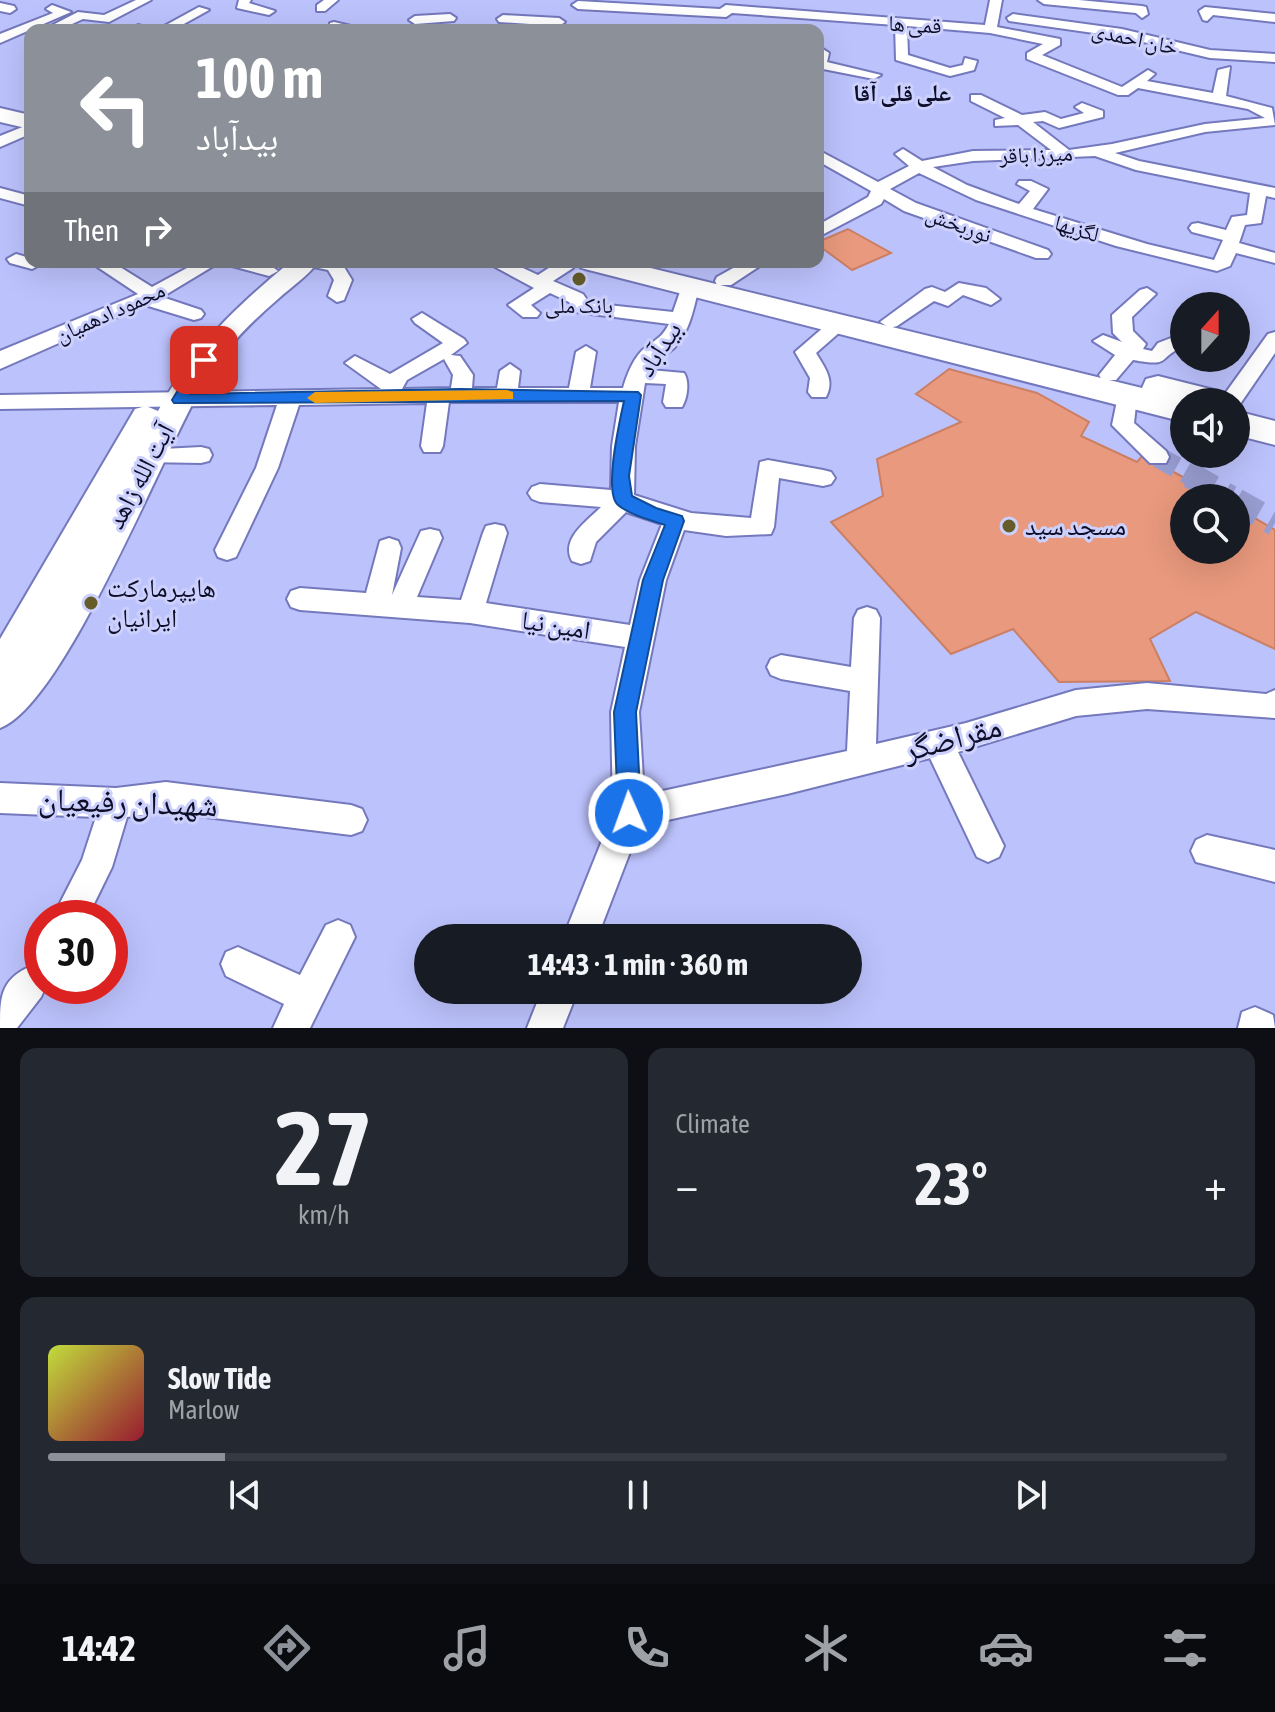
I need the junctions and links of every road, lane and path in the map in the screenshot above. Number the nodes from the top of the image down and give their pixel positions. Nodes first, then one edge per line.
1 (145, 0) edge
2 (245, 0) edge
3 (332, 0) edge
4 (996, 0) edge
5 (1044, 0) edge
6 (1245, 0) edge
7 (580, 2) edge
8 (778, 6) edge
9 (726, 7) edge
10 (321, 8) dead end
11 (52, 9) dead end
12 (269, 11) dead end
13 (960, 11) dead end
14 (167, 14) dead end
15 (792, 14) junction
16 (1258, 15) junction
17 (202, 17) dead end
18 (1207, 17) dead end
19 (450, 18) dead end
20 (1275, 18) edge
21 (185, 19) junction
22 (503, 19) dead end
23 (414, 20) edge
24 (901, 23) junction
25 (993, 23) junction
26 (37, 24) edge
27 (62, 24) edge
28 (175, 24) edge
29 (541, 24) edge
30 (558, 24) edge
31 (787, 24) edge
32 (1135, 24) junction
33 (962, 27) junction
34 (24, 30) edge
35 (0, 40) edge
36 (23, 43) edge
37 (1011, 46) dead end
38 (1035, 52) junction
39 (884, 56) dead end
40 (901, 57) junction
41 (1275, 58) edge
42 (970, 61) dead end
43 (824, 66) edge
44 (1125, 70) dead end
45 (1225, 70) dead end
46 (874, 75) dead end
47 (1141, 78) junction
48 (976, 98) dead end
49 (1219, 98) junction
50 (1274, 98) edge
51 (0, 104) edge
52 (1082, 107) dead end
53 (1259, 108) junction
54 (24, 110) edge
55 (0, 115) edge
56 (1021, 120) junction
57 (1275, 120) edge
58 (24, 121) edge
59 (1174, 121) dead end
60 (1000, 123) dead end
61 (1196, 130) junction
62 (24, 131) edge
63 (0, 142) edge
64 (964, 142) dead end
65 (1101, 144) junction
66 (1064, 153) junction
67 (903, 154) dead end
68 (978, 156) junction
69 (824, 159) edge
70 (1127, 162) junction
71 (918, 166) junction
72 (1122, 183) dead end
73 (1025, 184) dead end
74 (877, 191) junction
75 (1267, 192) edge
76 (0, 193) edge
77 (24, 200) edge
78 (24, 203) edge
79 (1023, 211) junction
80 (0, 214) edge
81 (1255, 219) junction
82 (1275, 225) edge
83 (1198, 228) dead end
84 (824, 229) edge
85 (1232, 242) junction
86 (1042, 254) dead end
87 (1275, 258) edge
88 (16, 259) dead end
89 (24, 262) edge
90 (109, 268) edge
91 (200, 268) edge
92 (273, 268) edge
93 (298, 268) edge
94 (336, 268) edge
95 (508, 268) edge
96 (571, 268) edge
97 (602, 268) edge
98 (673, 268) edge
99 (747, 268) edge
100 (724, 281) junction
101 (543, 285) junction
102 (690, 287) junction
103 (1147, 294) dead end
104 (152, 295) junction
105 (337, 296) dead end
106 (991, 299) dead end
107 (530, 313) dead end
108 (194, 314) dead end
109 (422, 319) dead end
110 (680, 319) junction
111 (890, 322) junction
112 (839, 324) junction
113 (1275, 338) edge
114 (1103, 341) dead end
115 (1170, 345) edge
116 (586, 352) dead end
117 (2, 358) edge
118 (453, 361) dead end
119 (355, 363) dead end
120 (510, 371) dead end
121 (1121, 375) junction
122 (635, 386) junction
123 (1240, 388) edge
124 (1170, 389) edge
125 (391, 391) junction
126 (819, 392) dead end
127 (449, 395) junction
128 (506, 395) junction
129 (578, 396) junction
130 (290, 398) junction
131 (167, 400) junction
132 (0, 402) edge
133 (674, 402) dead end
134 (1170, 402) edge
135 (1250, 410) edge
136 (1275, 416) edge
137 (1250, 427) edge
138 (1275, 433) edge
139 (432, 446) dead end
140 (201, 455) dead end
141 (151, 456) junction
142 (1158, 457) tunnel mouth
143 (823, 478) dead end
144 (540, 493) dead end
145 (623, 500) junction
146 (675, 521) junction
147 (495, 533) dead end
148 (430, 538) dead end
149 (389, 548) dead end
150 (227, 550) dead end
151 (581, 554) dead end
152 (300, 599) dead end
153 (389, 605) junction
154 (470, 612) junction
155 (867, 618) dead end
156 (643, 638) junction
157 (781, 667) dead end
158 (0, 672) edge
159 (864, 681) junction
160 (1274, 709) edge
161 (0, 710) edge
162 (938, 743) junction
163 (861, 762) junction
164 (0, 798) edge
165 (116, 803) junction
166 (629, 813) junction
167 (351, 820) dead end
168 (988, 846) dead end
169 (1207, 851) dead end
170 (1275, 866) edge
171 (79, 900) edge
172 (585, 924) edge
173 (338, 937) dead end
174 (238, 964) dead end
175 (24, 991) edge
176 (554, 1004) edge
177 (299, 1012) edge
178 (0, 1021) edge
179 (545, 1028) edge

1 - 27 street
2 - 12 street
3 - 10 street
4 - 25 street
5 - 32 street
6 - 16 street
7 - 9 street, قمی ها
7 - 30 street
8 - 9 street, قمی ها
8 - 15 street, قمی ها
11 - 26 street
13 - 33 street
14 - 21 street
15 - 24 street, قمی ها
15 - 31 street
16 - 18 street
16 - 20 street
17 - 21 street
19 - 23 street
21 - 28 street
22 - 29 street
24 - 33 street, قمی ها
24 - 40 street
25 - 32 street, خان احمدی
25 - 33 street, قمی ها
25 - 38 street, قمی ها
32 - 41 street, خان احمدی
34 - 35 street
35 - 36 street
37 - 38 street
38 - 47 street
39 - 40 street
40 - 42 street
43 - 46 street
44 - 47 street
45 - 49 street
47 - 49 street
48 - 56 street
49 - 53 street
50 - 53 street
51 - 54 main road
52 - 56 street
53 - 57 street
55 - 58 main road
56 - 60 street
56 - 66 street
57 - 61 street, میرزا باقر
59 - 61 street
61 - 65 street, میرزا باقر
62 - 63 street
64 - 68 street
65 - 66 street, میرزا باقر
65 - 70 street
66 - 68 street, میرزا باقر
67 - 71 street, لگزیها
68 - 71 street, میرزا باقر
69 - 74 street, نوربخش
70 - 72 street
70 - 75 street
71 - 74 street, میرزا باقر
71 - 79 street, لگزیها
73 - 79 street
74 - 84 street, میرزا باقر
74 - 86 street, نوربخش
75 - 81 street
76 - 77 street
78 - 80 street
79 - 85 street, لگزیها
81 - 82 street
81 - 85 street, لگزیها
83 - 85 street
85 - 87 street
88 - 89 street
90 - 104 street
91 - 104 street, محمود ادهمیان
92 - 131 main road, آیت الله زاهد
93 - 131 main road, آیت الله زاهد
94 - 105 street
95 - 101 street
96 - 101 street
97 - 102 main road
98 - 100 main road
99 - 100 street
100 - 111 main road
101 - 107 street
101 - 110 street
102 - 110 street, بیدآباد
102 - 112 main road
103 - 121 street
104 - 108 street
104 - 117 street, محمود ادهمیان
106 - 111 street
109 - 125 street
110 - 122 street, بیدآباد
111 - 121 main road
112 - 121 main road
112 - 126 street
113 - 123 street
114 - 121 street
115 - 121 street
116 - 129 street
118 - 127 street
119 - 125 street
120 - 128 street
121 - 124 main road
121 - 134 main road
121 - 142 street
122 - 129 street
122 - 133 street
122 - 145 street, بیدآباد
125 - 127 street
125 - 130 street
127 - 128 street
127 - 139 street
128 - 129 street
130 - 131 street
130 - 150 street
131 - 132 street
131 - 141 main road, آیت الله زاهد
131 - 158 main road, آیت الله زاهد
135 - 136 main road
137 - 138 main road
140 - 141 street
141 - 161 main road, آیت الله زاهد
143 - 146 street
144 - 145 street
145 - 146 street
145 - 151 street
146 - 156 street
147 - 154 street
148 - 153 street
149 - 153 street
152 - 153 street, امین نیا
153 - 154 street, امین نیا
154 - 156 street, امین نیا
155 - 159 street
156 - 166 street
157 - 159 street
159 - 163 street
160 - 162 street, مقراضگر
162 - 163 street, مقراضگر
162 - 168 street
163 - 166 street, مقراضگر
164 - 165 street, شهیدان رفیعیان
165 - 167 street, شهیدان رفیعیان
165 - 171 street
166 - 172 street
169 - 170 street
173 - 177 street
174 - 177 street
175 - 178 street
176 - 179 street

